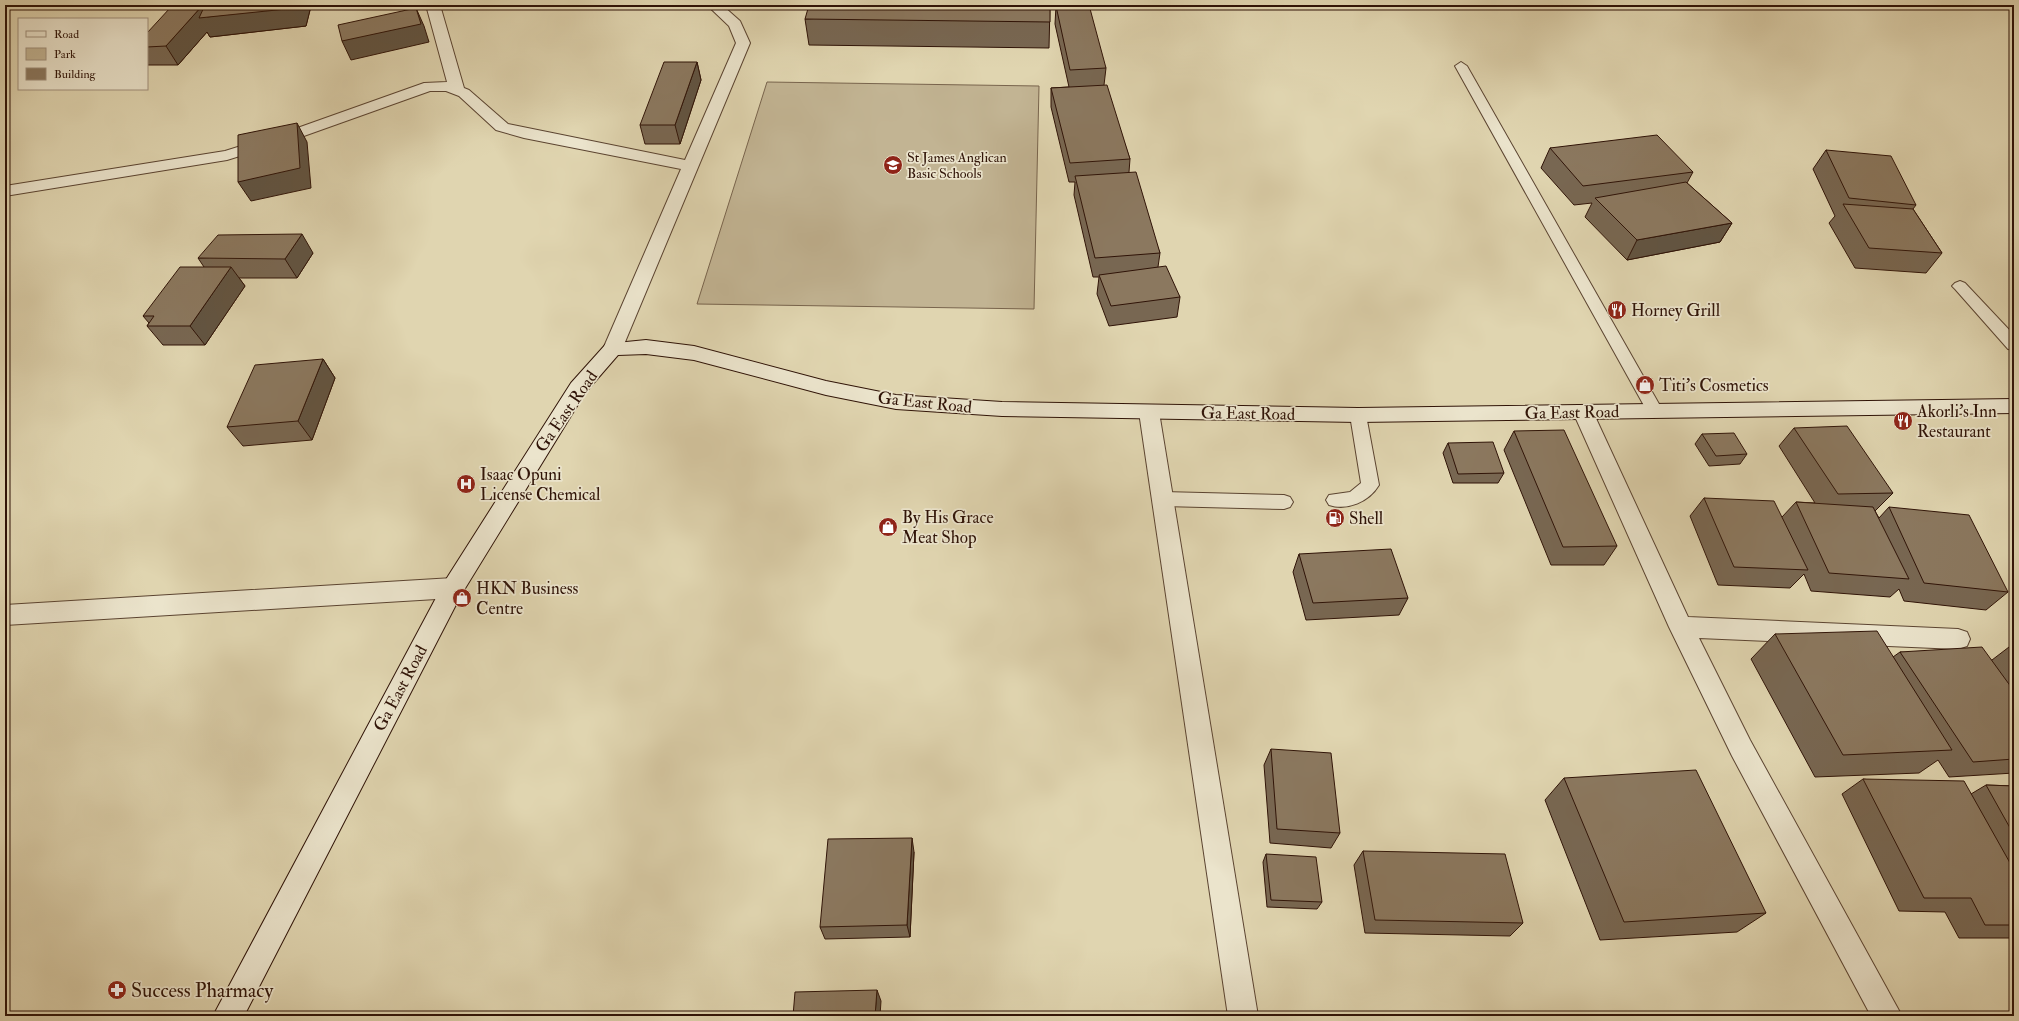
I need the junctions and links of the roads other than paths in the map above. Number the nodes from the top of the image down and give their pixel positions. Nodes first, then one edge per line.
1 (433, 5) edge
2 (714, 5) edge
3 (1461, 66) dead end
4 (457, 90) junction
5 (690, 166) junction
6 (5, 191) edge
7 (1960, 286) dead end
8 (2014, 345) edge
9 (613, 349) junction
10 (2014, 406) edge
11 (1655, 411) junction
12 (1149, 412) junction
13 (1583, 412) junction
14 (1358, 415) junction
15 (1163, 499) junction
16 (1335, 500) dead end
17 (1284, 502) dead end
18 (453, 588) junction
19 (5, 615) edge
20 (1681, 627) junction
21 (1958, 639) dead end
22 (228, 1016) edge
23 (1244, 1016) edge
24 (1887, 1016) edge

1 - 4 street
2 - 5 street
3 - 11 lane
4 - 5 street
4 - 6 street
5 - 9 street
7 - 8 lane
9 - 12 street, Ga East Road
9 - 18 street, Ga East Road
10 - 11 street, Ga East Road
11 - 13 street, Ga East Road
12 - 14 street, Ga East Road
12 - 15 street
13 - 14 street, Ga East Road
13 - 20 street
14 - 16 lane
15 - 17 lane
15 - 23 street
18 - 19 street
18 - 22 street, Ga East Road
20 - 21 street
20 - 24 street

